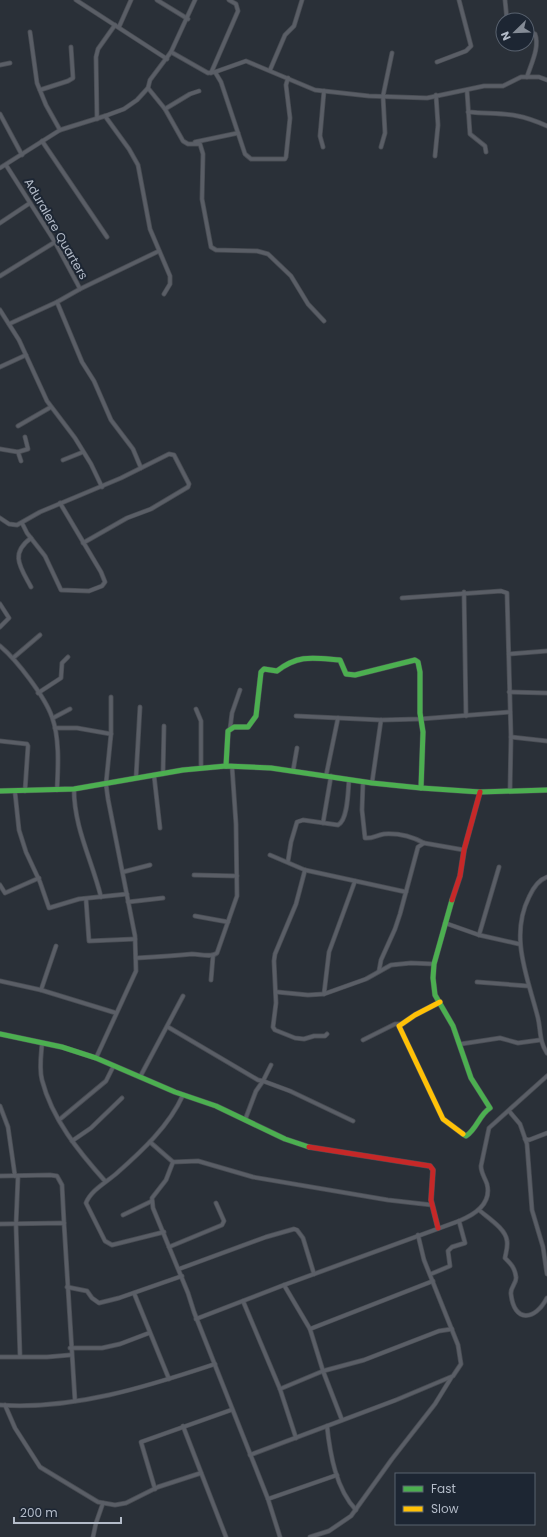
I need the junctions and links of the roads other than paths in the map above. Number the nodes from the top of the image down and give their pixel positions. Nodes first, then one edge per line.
1 (76, 0) edge
2 (131, 0) edge
3 (157, 0) edge
4 (195, 0) edge
5 (229, 0) edge
6 (302, 0) edge
7 (459, 0) edge
8 (504, 0) edge
9 (506, 12) edge
10 (188, 19) junction
11 (117, 26) junction
12 (30, 32) dead end
13 (535, 34) edge
14 (71, 47) dead end
15 (171, 52) junction
16 (392, 53) dead end
17 (167, 59) junction
18 (10, 62) dead end
19 (437, 62) dead end
20 (0, 65) edge
21 (270, 70) junction
22 (213, 73) junction
23 (527, 77) junction
24 (288, 78) junction
25 (547, 80) edge
26 (148, 88) junction
27 (40, 90) junction
28 (199, 91) dead end
29 (324, 91) junction
30 (467, 91) junction
31 (436, 95) junction
32 (383, 96) junction
33 (165, 109) junction
34 (468, 112) junction
35 (0, 114) edge
36 (105, 116) junction
37 (97, 119) junction
38 (547, 126) edge
39 (60, 130) junction
40 (238, 133) junction
41 (42, 141) junction
42 (192, 144) junction
43 (381, 146) dead end
44 (323, 147) dead end
45 (486, 152) dead end
46 (22, 154) junction
47 (435, 156) dead end
48 (6, 165) junction
49 (0, 168) edge
50 (30, 203) junction
51 (0, 223) edge
52 (107, 237) dead end
53 (55, 242) junction
54 (158, 251) junction
55 (0, 276) edge
56 (80, 289) junction
57 (164, 294) dead end
58 (56, 302) junction
59 (0, 310) edge
60 (324, 321) dead end
61 (9, 324) junction
62 (26, 355) junction
63 (0, 366) edge
64 (51, 407) junction
65 (18, 426) dead end
66 (25, 437) dead end
67 (0, 449) edge
68 (18, 452) junction
69 (83, 452) junction
70 (63, 460) dead end
71 (21, 462) dead end
72 (141, 468) junction
73 (102, 487) junction
74 (60, 503) junction
75 (0, 518) edge
76 (22, 523) junction
77 (31, 538) junction
78 (83, 542) junction
79 (31, 587) dead end
80 (464, 592) junction
81 (402, 598) dead end
82 (0, 604) edge
83 (0, 627) edge
84 (40, 635) dead end
85 (0, 646) edge
86 (547, 651) edge
87 (509, 654) junction
88 (68, 657) dead end
89 (13, 658) junction
90 (240, 690) dead end
91 (509, 692) junction
92 (38, 693) junction
93 (547, 693) edge
94 (111, 697) dead end
95 (140, 707) dead end
96 (70, 709) dead end
97 (196, 709) dead end
98 (510, 712) junction
99 (296, 716) dead end
100 (466, 716) junction
101 (53, 718) junction
102 (338, 718) junction
103 (420, 719) junction
104 (381, 720) junction
105 (164, 726) dead end
106 (54, 728) junction
107 (230, 729) junction
108 (111, 734) junction
109 (511, 737) junction
110 (0, 741) edge
111 (547, 741) edge
112 (297, 748) dead end
113 (226, 766) junction
114 (232, 766) junction
115 (201, 768) junction
116 (293, 771) junction
117 (163, 774) junction
118 (154, 776) junction
119 (329, 776) junction
120 (136, 778) junction
121 (350, 780) junction
122 (363, 782) junction
123 (372, 783) junction
124 (106, 784) junction
125 (421, 788) junction
126 (74, 789) junction
127 (56, 790) junction
128 (510, 790) junction
129 (547, 790) edge
130 (0, 791) edge
131 (16, 792) junction
132 (25, 792) junction
133 (480, 792) junction
134 (323, 822) junction
135 (160, 828) dead end
136 (424, 843) junction
137 (464, 850) junction
138 (270, 855) dead end
139 (288, 861) junction
140 (150, 865) dead end
141 (499, 867) dead end
142 (305, 870) junction
143 (122, 872) junction
144 (194, 875) dead end
145 (237, 876) junction
146 (547, 877) edge
147 (39, 878) junction
148 (355, 881) junction
149 (0, 885) edge
150 (406, 892) junction
151 (127, 894) junction
152 (101, 897) junction
153 (163, 898) dead end
154 (86, 899) junction
155 (128, 902) junction
156 (195, 916) dead end
157 (228, 922) junction
158 (445, 923) junction
159 (479, 935) junction
160 (135, 940) junction
161 (519, 944) junction
162 (56, 946) dead end
163 (213, 956) junction
164 (136, 958) junction
165 (434, 964) junction
166 (379, 971) junction
167 (211, 980) dead end
168 (0, 981) edge
169 (477, 982) dead end
170 (528, 986) junction
171 (41, 990) junction
172 (276, 992) junction
173 (324, 994) junction
174 (183, 996) dead end
175 (440, 1002) junction
176 (116, 1013) junction
177 (401, 1024) junction
178 (168, 1027) junction
179 (0, 1034) edge
180 (327, 1034) dead end
181 (363, 1040) dead end
182 (540, 1040) junction
183 (42, 1044) junction
184 (461, 1044) junction
185 (547, 1053) edge
186 (96, 1058) junction
187 (271, 1066) dead end
188 (113, 1067) junction
189 (547, 1076) edge
190 (140, 1077) junction
191 (263, 1081) junction
192 (183, 1095) junction
193 (122, 1098) dead end
194 (0, 1106) edge
195 (510, 1111) junction
196 (60, 1120) junction
197 (245, 1120) junction
198 (353, 1121) dead end
199 (547, 1133) edge
200 (527, 1139) junction
201 (72, 1141) junction
202 (150, 1142) junction
203 (174, 1162) junction
204 (0, 1176) edge
205 (16, 1176) junction
206 (105, 1181) junction
207 (152, 1201) junction
208 (216, 1203) dead end
209 (432, 1204) junction
210 (479, 1210) junction
211 (123, 1215) dead end
212 (459, 1221) junction
213 (0, 1224) edge
214 (64, 1224) junction
215 (16, 1225) junction
216 (438, 1228) junction
217 (164, 1232) junction
218 (418, 1235) junction
219 (169, 1247) junction
220 (179, 1270) junction
221 (314, 1274) junction
222 (431, 1274) junction
223 (547, 1274) edge
224 (182, 1276) junction
225 (433, 1281) junction
226 (284, 1284) junction
227 (67, 1287) junction
228 (134, 1293) junction
229 (547, 1298) edge
230 (243, 1301) junction
231 (196, 1319) junction
232 (310, 1329) junction
233 (452, 1329) junction
234 (149, 1333) junction
235 (70, 1348) junction
236 (70, 1355) junction
237 (0, 1356) edge
238 (20, 1356) junction
239 (214, 1364) junction
240 (322, 1371) junction
241 (451, 1378) junction
242 (169, 1379) junction
243 (280, 1389) junction
244 (75, 1401) junction
245 (0, 1405) edge
246 (5, 1405) junction
247 (231, 1410) junction
248 (342, 1420) junction
249 (183, 1426) junction
250 (327, 1426) junction
251 (296, 1438) junction
252 (250, 1455) junction
253 (201, 1473) junction
254 (337, 1475) junction
255 (155, 1489) junction
256 (268, 1499) junction
257 (103, 1503) junction
258 (356, 1510) junction
259 (94, 1537) edge
260 (226, 1537) edge
261 (280, 1537) edge
262 (310, 1537) edge

1 - 11 street
2 - 11 street
3 - 10 street
4 - 10 street
5 - 22 street
6 - 21 street
7 - 19 street
8 - 9 street
10 - 15 street
11 - 17 street
11 - 37 street
12 - 27 street
13 - 23 street
14 - 27 street
15 - 17 street
15 - 22 street
16 - 32 street
17 - 26 street
18 - 20 street
21 - 22 street
21 - 24 street
22 - 40 street
23 - 25 street
23 - 30 street
24 - 29 street
24 - 40 street
26 - 33 street
26 - 36 street
27 - 39 street
28 - 33 street
29 - 32 street
29 - 44 street
30 - 31 street
30 - 34 street
31 - 32 street
31 - 47 street
32 - 43 street
33 - 42 street
34 - 38 street
34 - 45 street
35 - 46 street
36 - 37 street
36 - 54 street
37 - 39 street
39 - 41 street
40 - 42 street
41 - 46 street
41 - 52 street
42 - 60 street
46 - 48 street
48 - 49 street
48 - 50 street, Aduralere Quarters
50 - 51 street
50 - 53 street, Aduralere Quarters
53 - 55 street
53 - 56 street, Aduralere Quarters
54 - 56 street
54 - 57 street
56 - 58 street, Aduralere Quarters
58 - 61 street, Aduralere Quarters
58 - 72 street
59 - 61 street
61 - 62 street
62 - 63 street
62 - 64 street
64 - 65 street
64 - 69 street
66 - 68 street
67 - 68 street
68 - 71 street
69 - 70 street
69 - 73 street
72 - 73 street
72 - 78 street
73 - 74 street
74 - 76 street
74 - 78 street
75 - 76 street
76 - 77 street
77 - 78 street
77 - 79 street
80 - 81 street
80 - 87 street
80 - 100 street
82 - 83 street
84 - 89 street
85 - 89 street
86 - 87 street
87 - 91 street
88 - 92 street
89 - 92 street
90 - 107 street
91 - 93 street
91 - 98 street
92 - 101 street
94 - 108 street
95 - 120 street
96 - 101 street
97 - 115 street
98 - 100 street
98 - 109 street
99 - 102 street
100 - 103 street
101 - 106 street
102 - 104 street
102 - 119 street
103 - 104 street
103 - 107 street
103 - 125 street
104 - 123 street
105 - 117 street
106 - 108 street
106 - 127 street
107 - 113 street
108 - 124 street
109 - 111 street
109 - 128 street
110 - 132 street
112 - 116 street
113 - 114 street
113 - 115 street
114 - 116 street
114 - 145 street
115 - 117 street
116 - 119 street
117 - 118 street
118 - 120 street
118 - 135 street
119 - 121 street
119 - 134 street
120 - 124 street
121 - 122 street
121 - 134 street
122 - 123 street
122 - 136 street
123 - 125 street
124 - 126 street
124 - 143 street
125 - 133 street
126 - 127 street
126 - 152 street
127 - 132 street
128 - 129 street
128 - 133 street
130 - 131 street
131 - 132 street
131 - 147 street
133 - 137 street
134 - 139 street
136 - 137 street
136 - 150 street
137 - 158 street
138 - 139 street
139 - 142 street
140 - 143 street
141 - 159 street
142 - 148 street
142 - 172 street
143 - 151 street
144 - 145 street
145 - 157 street
146 - 161 street
147 - 149 street
147 - 154 street
148 - 150 street
148 - 173 street
150 - 166 street
151 - 152 street
151 - 155 street
152 - 154 street
153 - 155 street
154 - 160 street
155 - 160 street
156 - 157 street
157 - 163 street
158 - 159 street
158 - 165 street
159 - 161 street
160 - 164 street
161 - 170 street
162 - 171 street
163 - 164 street
163 - 167 street
164 - 176 street
165 - 166 street
165 - 175 street
166 - 173 street
168 - 171 street
169 - 170 street
170 - 182 street
171 - 176 street
172 - 173 street
172 - 180 street
174 - 178 street
175 - 177 street
175 - 184 street
176 - 186 street
177 - 181 street
177 - 184 street
178 - 190 street
178 - 191 street
179 - 183 street
182 - 184 street
182 - 185 street
183 - 186 street
183 - 196 street
186 - 188 street
187 - 191 street
188 - 190 street
188 - 196 street
189 - 195 street
190 - 192 street
191 - 197 street
191 - 198 street
192 - 197 street
192 - 202 street
193 - 201 street
194 - 205 street
195 - 200 street
195 - 210 street
196 - 201 street
197 - 209 street
199 - 200 street
200 - 223 street
201 - 206 street
202 - 203 street
202 - 206 street
203 - 207 street
203 - 209 street
204 - 205 street
205 - 214 street
205 - 215 street
206 - 217 street
207 - 211 street
207 - 217 street
208 - 219 street
209 - 216 street
210 - 212 street
210 - 229 street
212 - 216 street
212 - 222 street
213 - 215 street
214 - 215 street
214 - 227 street
215 - 238 street
216 - 218 street
217 - 219 street
218 - 221 street
218 - 222 street
219 - 220 street
220 - 221 street
220 - 224 street
221 - 226 street
222 - 225 street
224 - 228 street
224 - 231 street
225 - 232 street
225 - 233 street
226 - 230 street
226 - 232 street
227 - 228 street
227 - 235 street
228 - 234 street
230 - 231 street
230 - 243 street
231 - 239 street
232 - 240 street
233 - 240 street
233 - 241 street
234 - 235 street
234 - 242 street
235 - 236 street
236 - 238 street
236 - 244 street
237 - 238 street
239 - 242 street
239 - 247 street
240 - 243 street
240 - 248 street
241 - 248 street
241 - 258 street
242 - 244 street
243 - 251 street
244 - 246 street
245 - 246 street
246 - 257 street
247 - 249 street
247 - 252 street
248 - 250 street
249 - 253 street
249 - 255 street
250 - 251 street
250 - 254 street
251 - 252 street
252 - 256 street
253 - 255 street
253 - 260 street
254 - 256 street
254 - 258 street
255 - 257 street
256 - 261 street
257 - 259 street
258 - 262 street

